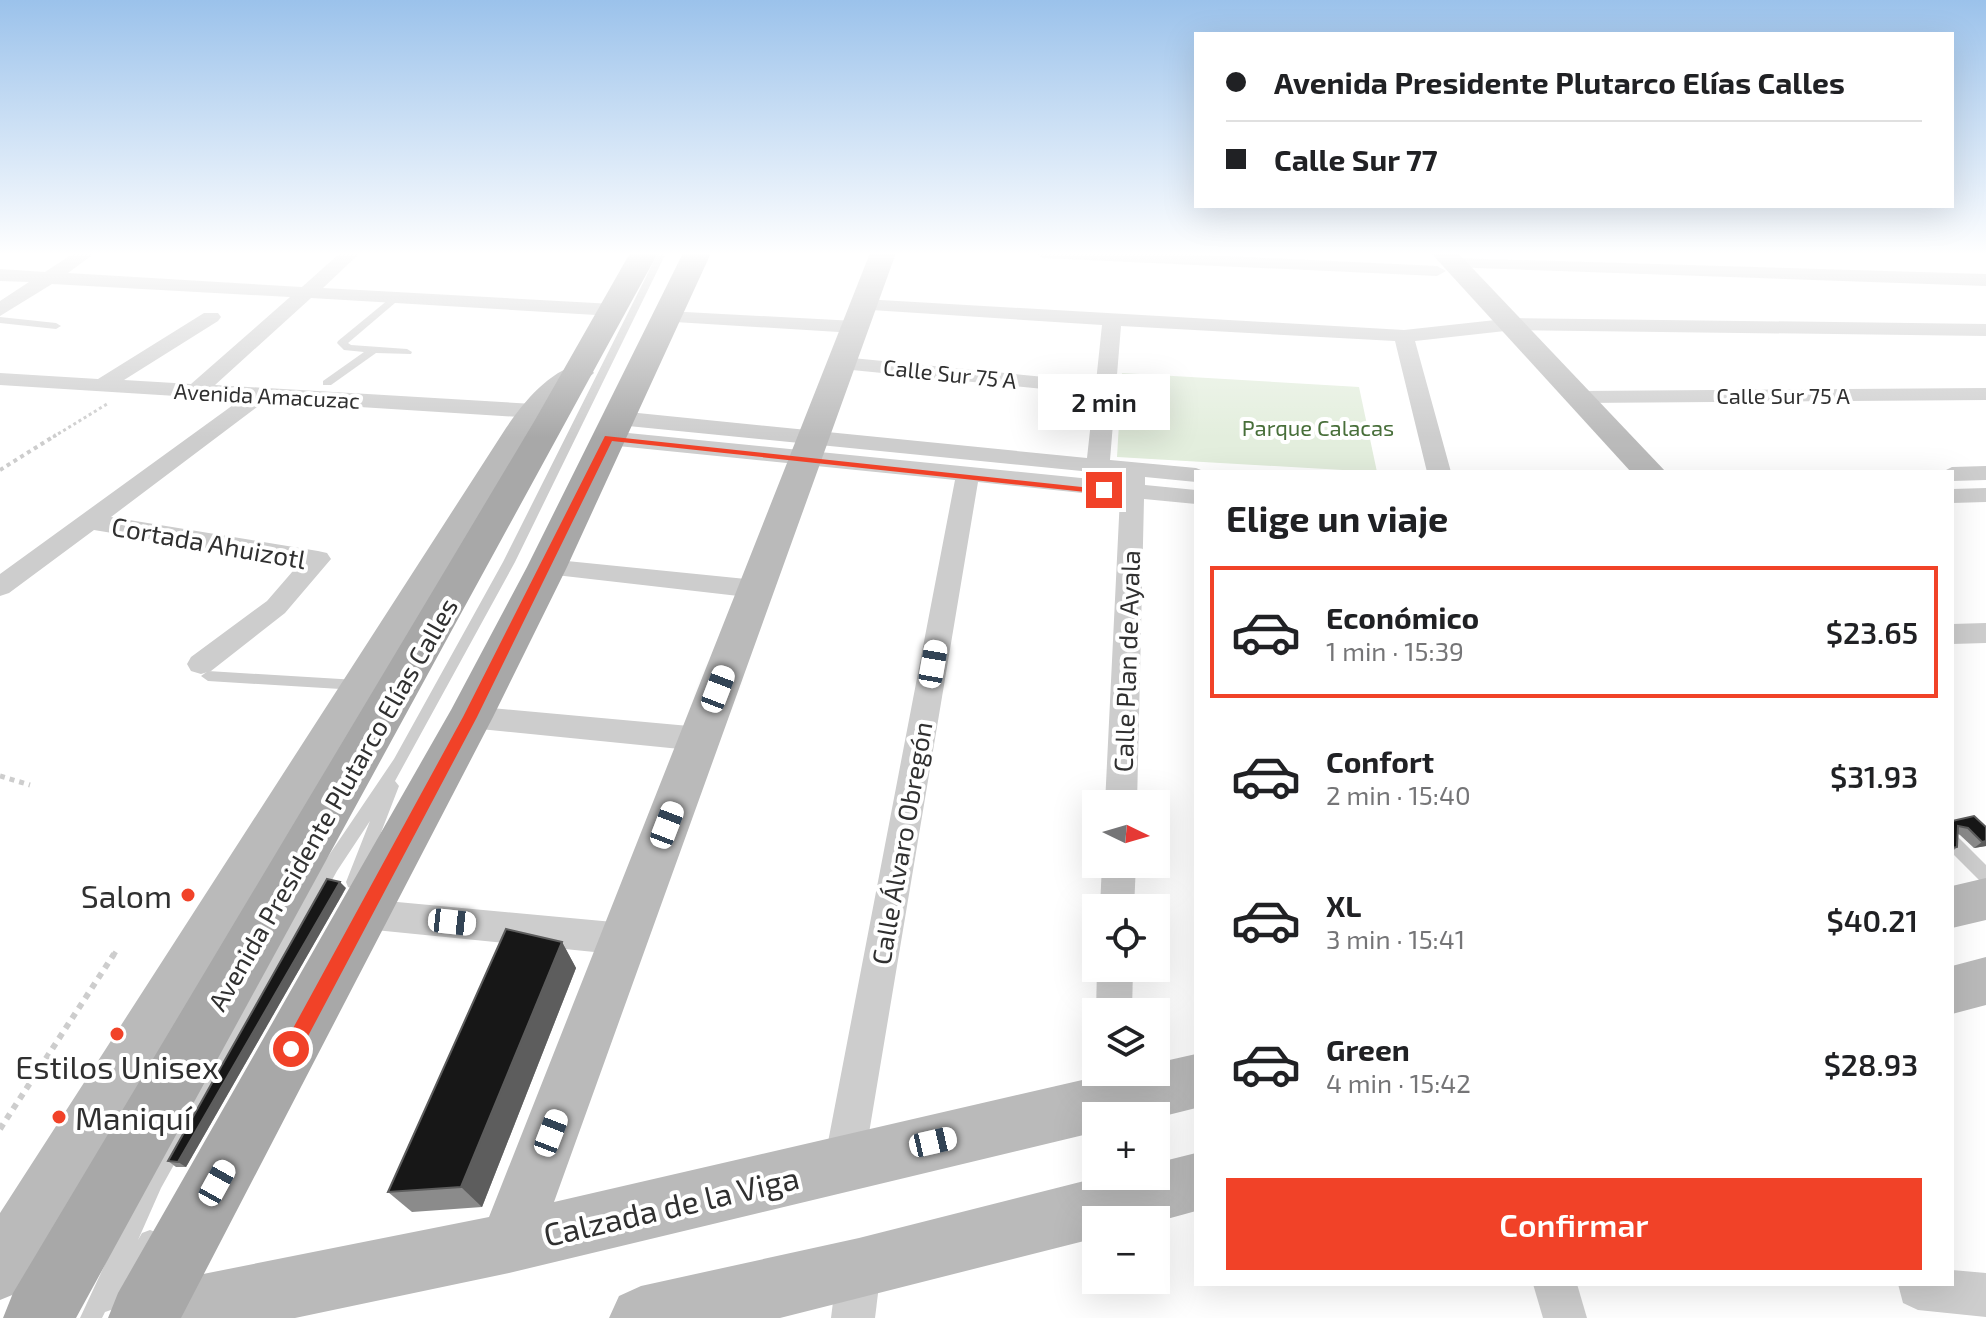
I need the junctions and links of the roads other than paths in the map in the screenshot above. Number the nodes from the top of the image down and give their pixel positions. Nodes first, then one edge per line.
1 (282, 315) edge
2 (376, 315) edge
3 (611, 315) edge
4 (632, 315) edge
5 (860, 315) edge
6 (1491, 315) edge
7 (211, 317) dead end
8 (666, 317) joint
9 (1112, 319) junction
10 (0, 320) edge
11 (37, 324) junction
12 (1501, 325) junction
13 (56, 326) dead end
14 (1986, 330) edge
15 (23, 332) dead end
16 (853, 332) junction
17 (1404, 336) junction
18 (375, 349) junction
19 (407, 352) dead end
20 (579, 373) junction
21 (0, 379) edge
22 (327, 383) dead end
23 (1106, 389) junction
24 (196, 391) junction
25 (106, 393) junction
26 (1986, 394) edge
27 (260, 395) junction
28 (0, 396) edge
29 (1580, 397) junction
30 (238, 411) junction
31 (528, 420) junction
32 (613, 428) junction
33 (808, 449) junction
34 (1098, 467) junction
35 (1438, 470) edge
36 (1614, 470) edge
37 (1647, 470) edge
38 (1986, 473) edge
39 (1954, 474) edge
40 (1194, 475) edge
41 (967, 476) junction
42 (1133, 482) junction
43 (1986, 495) edge
44 (1954, 496) edge
45 (1194, 497) edge
46 (88, 521) junction
47 (547, 567) junction
48 (4, 579) edge
49 (756, 589) junction
50 (1986, 633) edge
51 (1954, 634) edge
52 (205, 670) joint
53 (361, 685) junction
54 (470, 717) junction
55 (700, 739) junction
56 (399, 763) junction
57 (1122, 790) edge
58 (1954, 844) edge
59 (1986, 876) edge
60 (1986, 899) edge
61 (356, 904) junction
62 (1954, 907) edge
63 (624, 939) junction
64 (1194, 1081) edge
65 (1170, 1083) edge
66 (1111, 1086) edge
67 (844, 1163) junction
68 (1194, 1183) edge
69 (165, 1220) dead end
70 (509, 1243) junction
71 (0, 1269) edge
72 (1556, 1286) edge
73 (1918, 1288) dead end
74 (856, 1294) edge
75 (1986, 1295) edge
76 (38, 1318) edge
77 (93, 1318) edge
78 (143, 1318) edge
79 (641, 1318) edge
80 (1565, 1318) edge

1 - 24 street
2 - 18 lane
3 - 20 main road, Avenida Presidente Plutarco Elías Calles
4 - 56 lane
5 - 16 street
6 - 12 street
7 - 25 street
8 - 16 street
8 - 32 main road
9 - 16 street
9 - 17 street
9 - 23 street
10 - 11 lane
11 - 13 lane
11 - 15 lane
12 - 14 street
12 - 17 street
12 - 29 street
12 - 36 street
16 - 23 street, Calle Sur 75 A
16 - 33 street
17 - 35 street
18 - 19 lane
18 - 22 lane
20 - 31 street, Avenida Presidente Plutarco Elías Calles
20 - 76 main road, Avenida Presidente Plutarco Elías Calles
21 - 25 street, Avenida Amacuzac
23 - 34 street
24 - 25 street, Avenida Amacuzac
24 - 27 street, Avenida Amacuzac
25 - 28 street, Avenida Amacuzac
25 - 30 street, Avenida Amacuzac
26 - 29 street, Calle Sur 75 A
27 - 30 street
27 - 31 street, Avenida Amacuzac
29 - 37 street
30 - 31 street, Avenida Amacuzac
30 - 46 street
31 - 53 street, Avenida Presidente Plutarco Elías Calles
32 - 33 street
32 - 47 main road
33 - 34 street
33 - 41 street
33 - 49 street
34 - 42 street
38 - 39 street
40 - 42 street
41 - 42 street
41 - 67 street, Calle Álvaro Obregón
42 - 45 street
42 - 57 street, Calle Plan de Ayala
43 - 44 street
46 - 48 street
46 - 52 street, Cortada Ahuizotl
47 - 49 street
47 - 54 main road
49 - 55 street
50 - 51 street
52 - 53 lane
53 - 71 street, Avenida Presidente Plutarco Elías Calles
54 - 55 street
54 - 61 main road
55 - 63 street
56 - 61 lane
56 - 77 lane
58 - 59 lane
60 - 62 street
61 - 63 street
61 - 78 main road
63 - 70 street
64 - 65 street, Calzada de la Viga
66 - 67 street, Calzada de la Viga
67 - 70 street, Calzada de la Viga
68 - 74 street
69 - 77 lane
70 - 78 street, Calzada de la Viga
72 - 80 street
73 - 75 street
74 - 79 street

